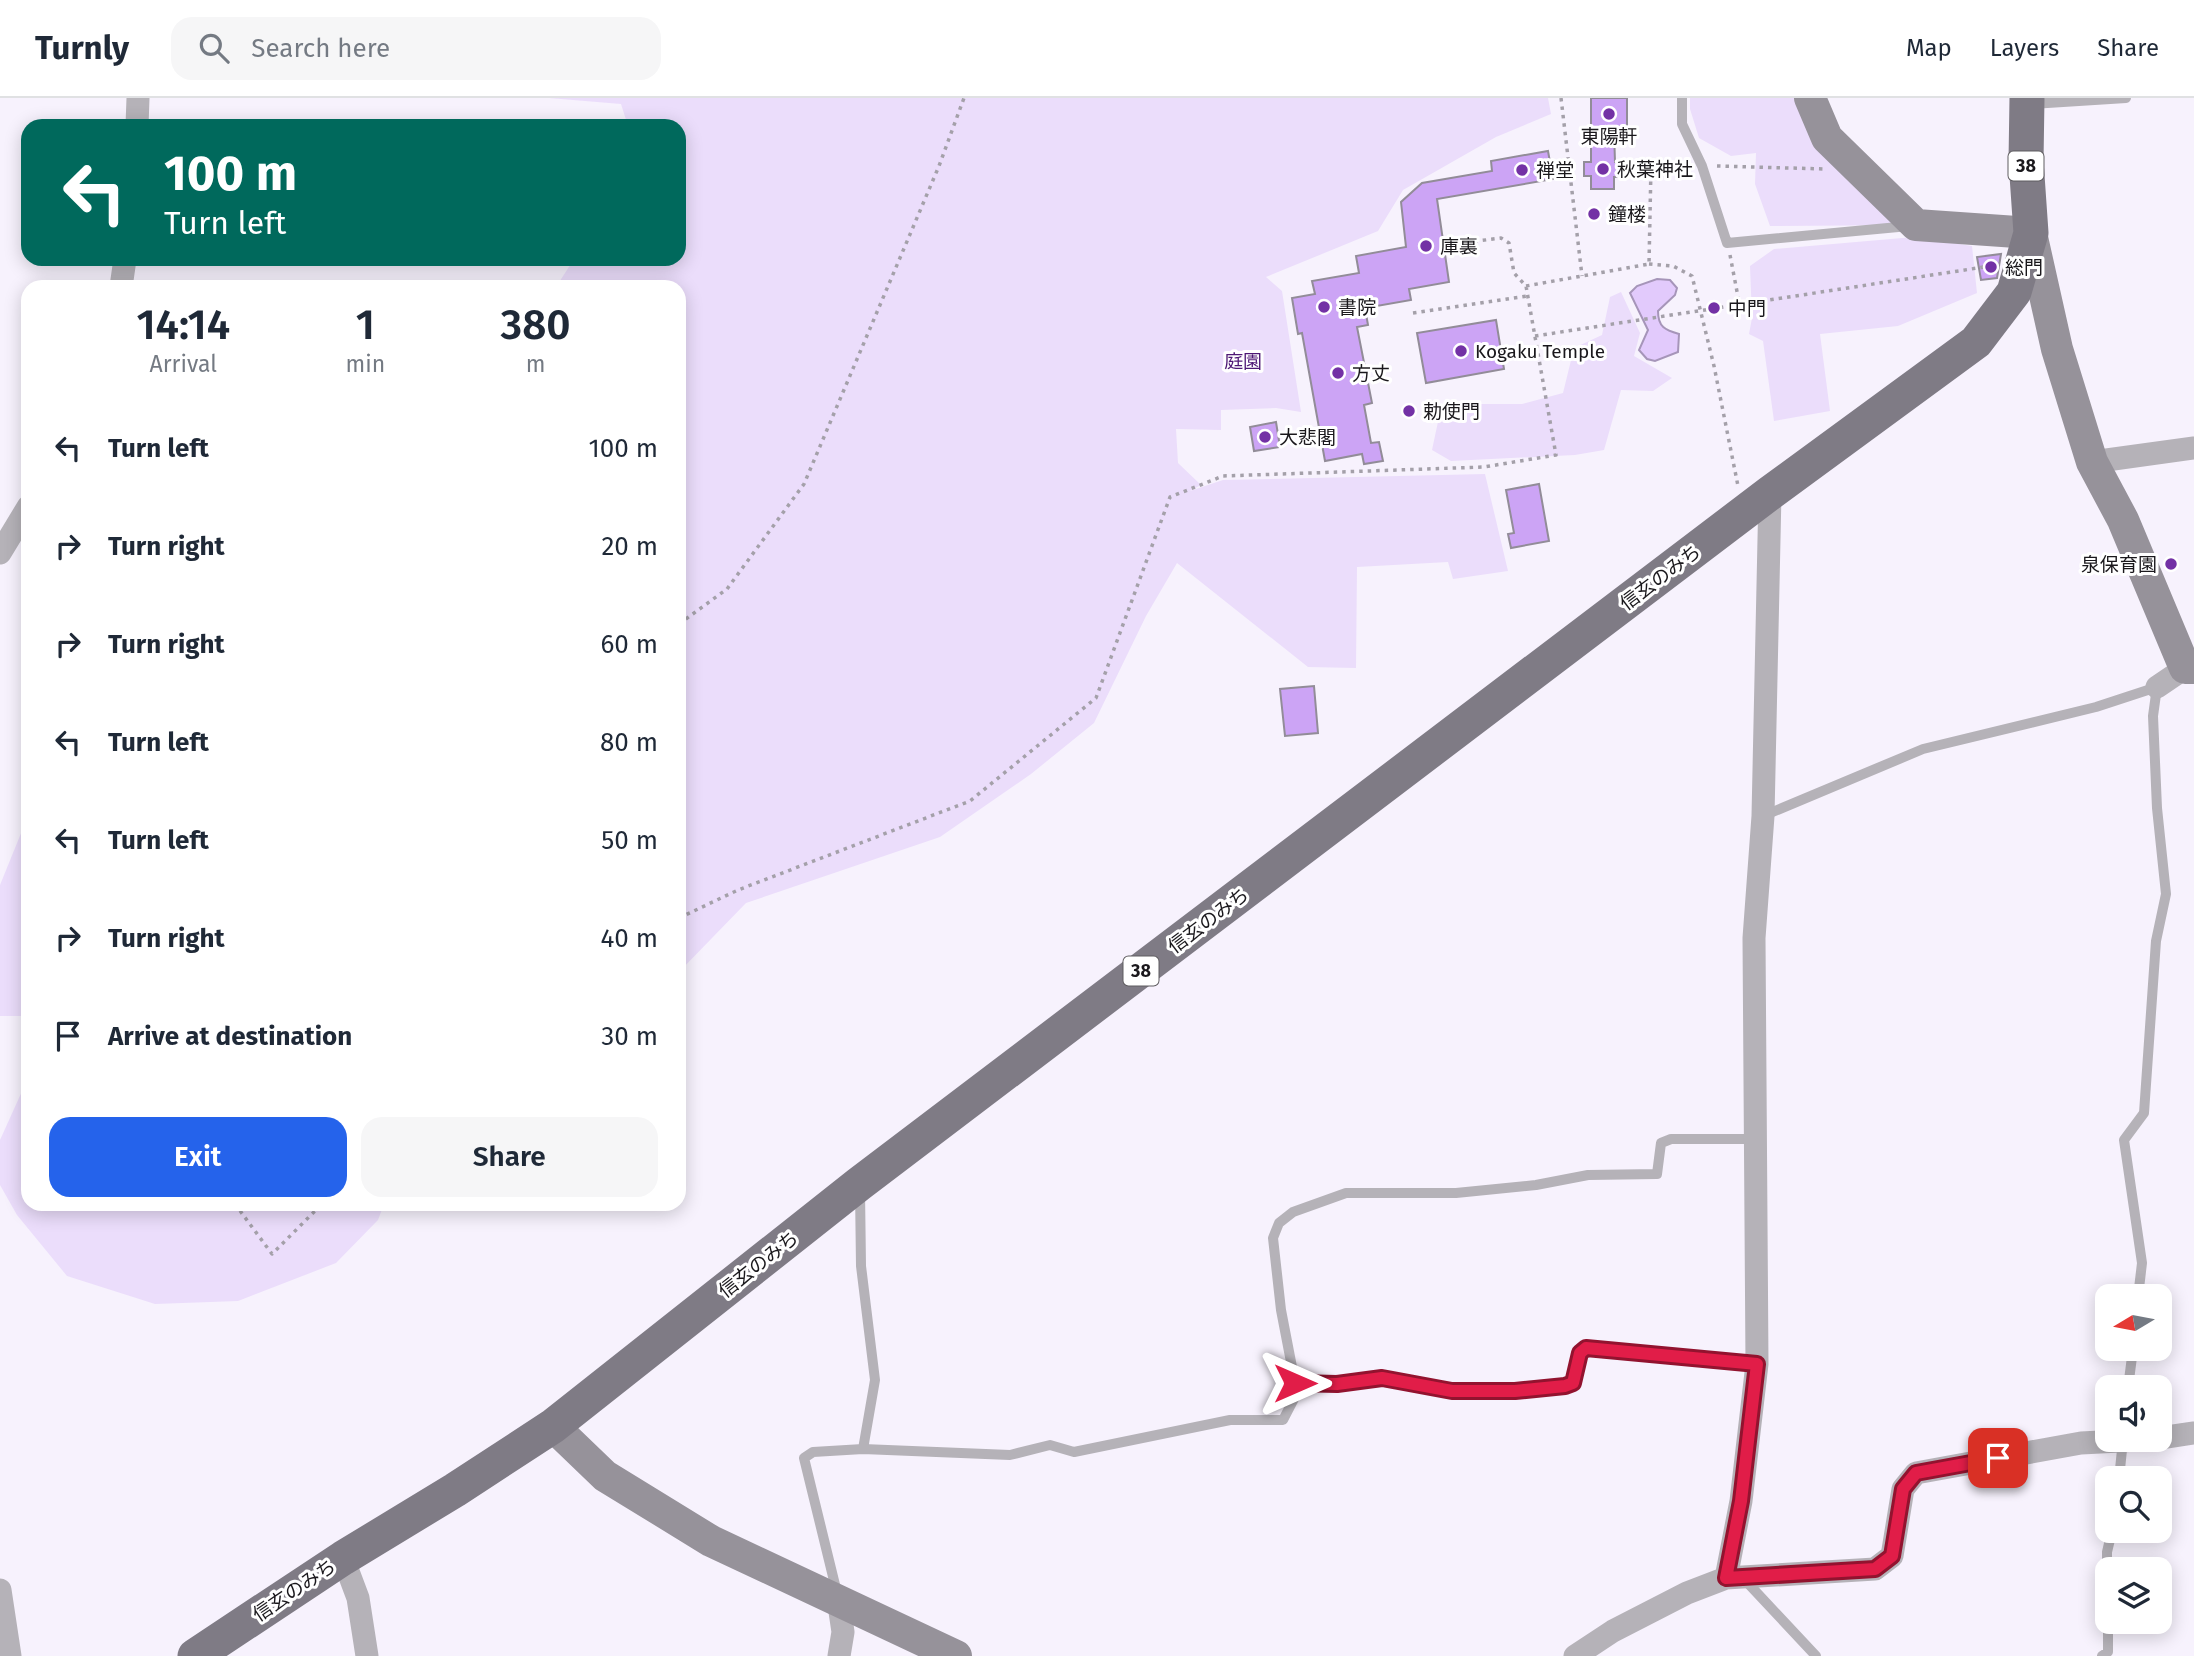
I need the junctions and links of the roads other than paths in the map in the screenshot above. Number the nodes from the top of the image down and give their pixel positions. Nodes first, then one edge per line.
1 (138, 98) edge
2 (1682, 98) edge
3 (1810, 98) edge
4 (2126, 98) edge
5 (2027, 101) edge
6 (137, 119) edge
7 (1916, 225) junction
8 (2027, 248) junction
9 (2194, 448) edge
10 (2092, 462) junction
11 (1770, 493) junction
12 (21, 518) edge
13 (0, 553) edge
14 (2189, 668) edge
15 (2157, 687) junction
16 (1763, 816) junction
17 (1755, 1139) junction
18 (859, 1184) junction
19 (2140, 1284) edge
20 (1757, 1364) junction
21 (1295, 1383) junction
22 (553, 1426) junction
23 (2194, 1433) edge
24 (2172, 1436) edge
25 (2095, 1442) edge
26 (863, 1449) junction
27 (343, 1558) junction
28 (1735, 1578) junction
29 (0, 1590) edge
30 (838, 1598) junction
31 (2108, 1634) edge
32 (10, 1656) edge
33 (195, 1656) edge
34 (368, 1656) edge
35 (839, 1656) edge
36 (956, 1656) edge
37 (1575, 1656) edge
38 (1816, 1656) edge
39 (2102, 1656) edge

1 - 6 street
2 - 7 lane
3 - 7 street
4 - 5 lane
5 - 8 main road, 38
7 - 8 street
8 - 10 street
8 - 11 main road, 信玄のみち / 38
9 - 10 street
10 - 14 street
11 - 16 street
11 - 18 main road, 信玄のみち / 38
12 - 13 street
14 - 15 street
15 - 16 lane
15 - 19 lane
16 - 17 street
17 - 20 street
17 - 21 lane
18 - 22 main road, 信玄のみち / 38
18 - 26 lane
20 - 21 lane
20 - 28 street
21 - 26 lane
22 - 27 main road, 信玄のみち / 38
22 - 30 street
23 - 24 street
25 - 28 street
26 - 30 lane
27 - 33 main road, 信玄のみち / 38
27 - 34 street
28 - 37 street
28 - 38 lane
29 - 32 street
30 - 35 street
30 - 36 street
31 - 39 lane

